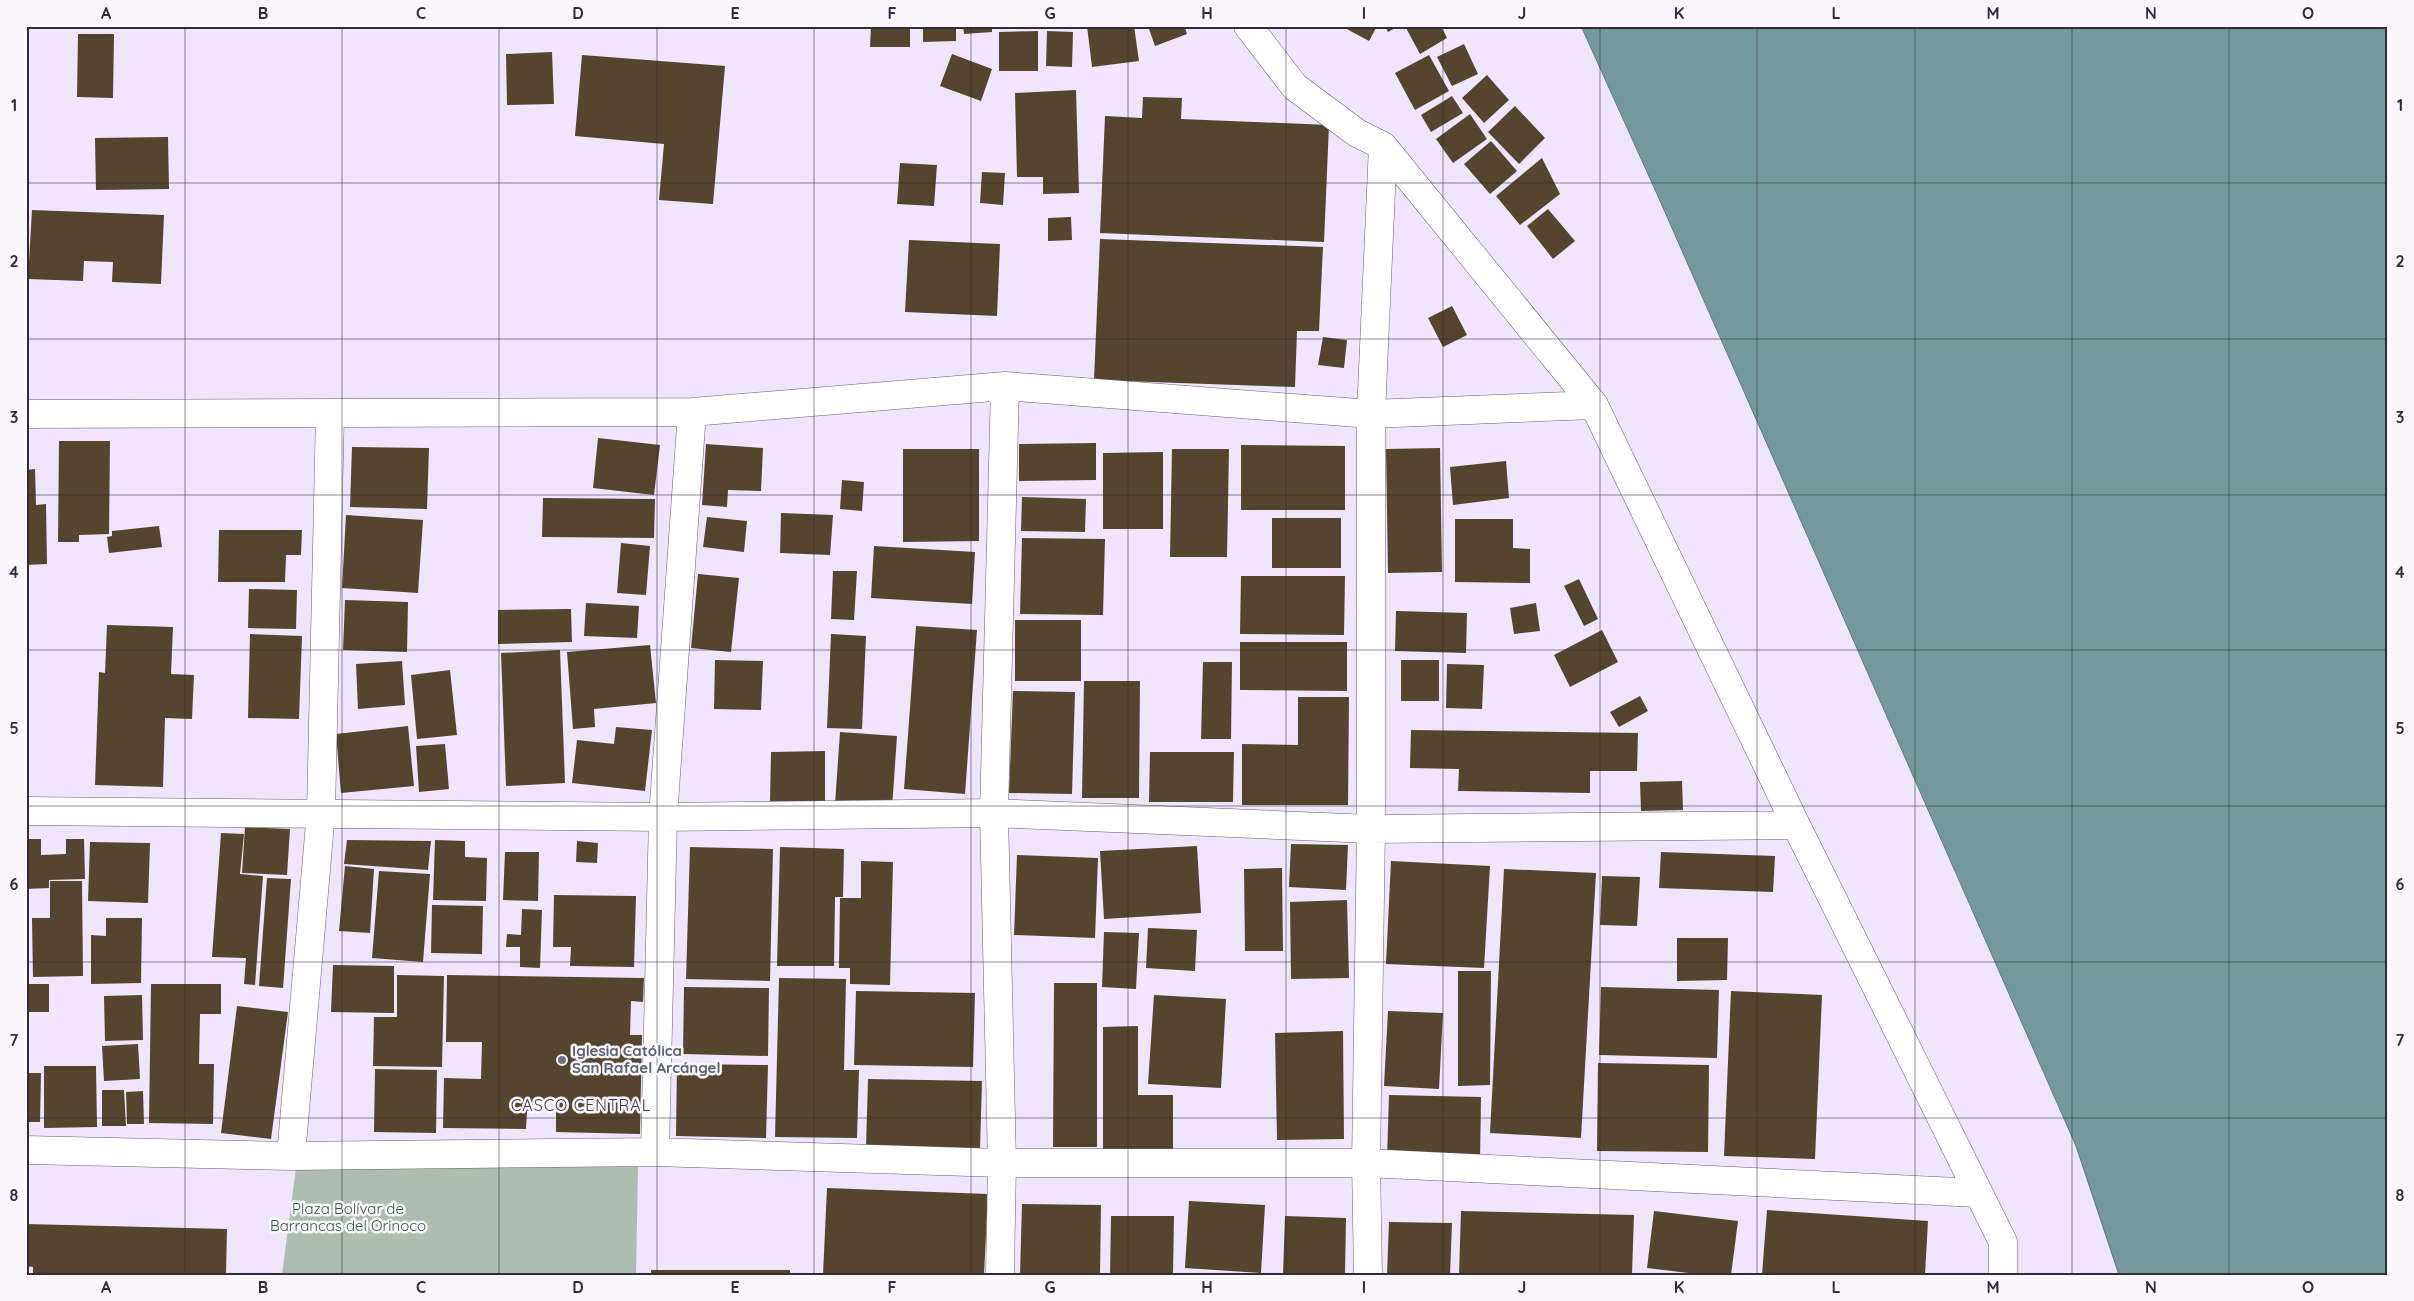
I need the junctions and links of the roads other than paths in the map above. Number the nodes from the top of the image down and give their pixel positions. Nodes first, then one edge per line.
1 (1248, 26) edge
2 (1383, 146) junction
3 (1005, 386) junction
4 (1594, 406) junction
5 (692, 412) junction
6 (26, 414) edge
7 (330, 414) junction
8 (1371, 414) junction
9 (26, 811) edge
10 (321, 812) junction
11 (994, 813) junction
12 (663, 817) junction
13 (1796, 825) junction
14 (1371, 829) junction
15 (26, 1150) edge
16 (655, 1152) junction
17 (291, 1156) junction
18 (1002, 1163) junction
19 (1366, 1163) junction
20 (1978, 1193) junction
21 (1000, 1275) edge
22 (1368, 1275) edge
23 (2003, 1275) edge

1 - 2 street
2 - 4 street
2 - 8 street
3 - 5 street
3 - 8 street
3 - 11 street
4 - 8 street
4 - 13 street
5 - 7 street
5 - 12 street
6 - 7 street
7 - 10 street
8 - 14 street
9 - 10 street
10 - 12 street
10 - 17 street
11 - 12 street
11 - 14 street
11 - 18 street
12 - 16 street
13 - 14 street
13 - 20 street
14 - 19 street
15 - 17 street
16 - 17 street
16 - 18 street
18 - 19 street
18 - 21 street
19 - 20 street
19 - 22 street
20 - 23 street

